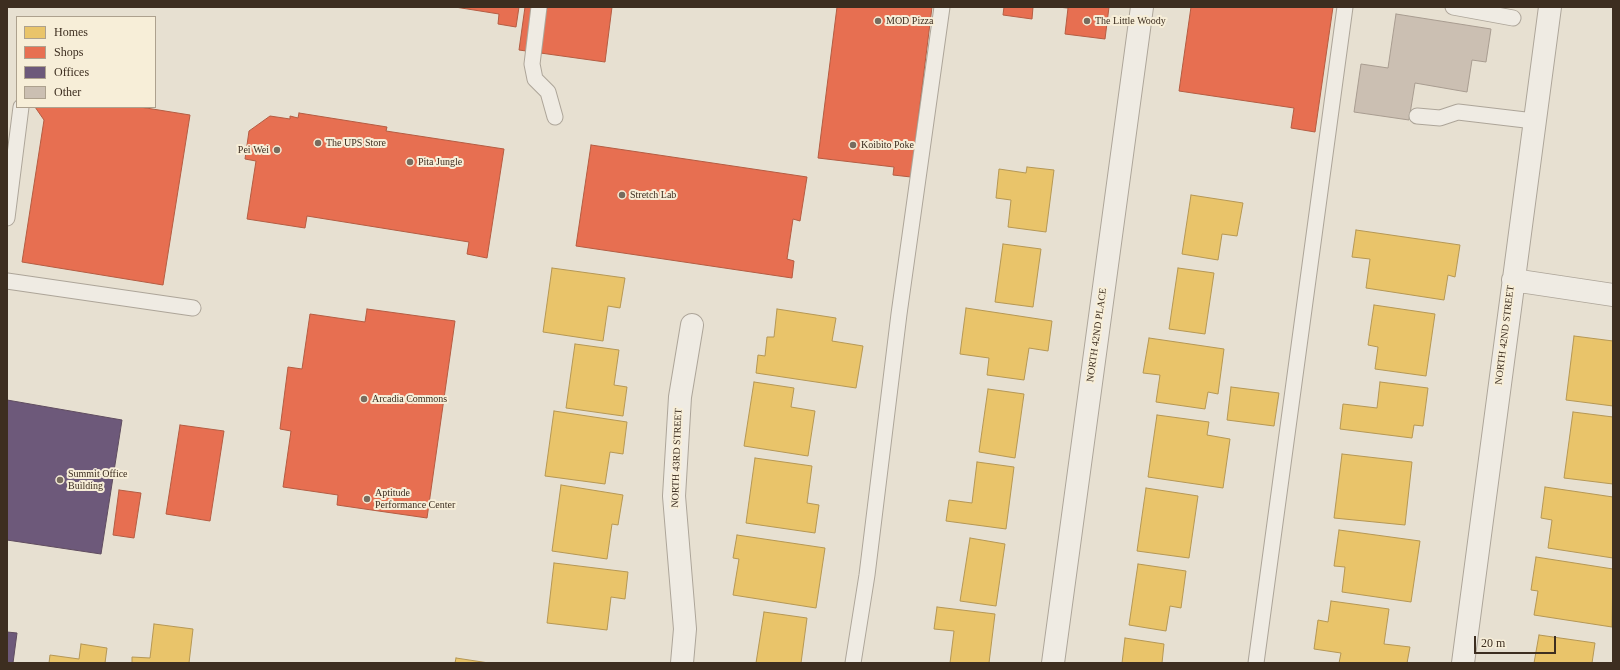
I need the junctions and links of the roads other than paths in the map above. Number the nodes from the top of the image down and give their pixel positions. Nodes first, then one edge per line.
1 (539, 7) edge
2 (942, 7) edge
3 (1142, 7) edge
4 (1345, 7) edge
5 (1453, 7) edge
6 (1550, 7) edge
7 (1513, 18) dead end
8 (21, 108) edge
9 (1417, 116) dead end
10 (555, 117) dead end
11 (1534, 122) junction
12 (7, 218) edge
13 (1513, 280) junction
14 (7, 281) edge
15 (1613, 295) edge
16 (193, 308) dead end
17 (692, 325) dead end
18 (682, 663) edge
19 (854, 663) edge
20 (1053, 663) edge
21 (1256, 663) edge
22 (1463, 663) edge

1 - 10 lane
2 - 19 lane
3 - 20 street, NORTH 42ND PLACE
4 - 21 lane
5 - 7 lane
6 - 11 street, NORTH 42ND STREET
8 - 12 lane
9 - 11 lane
11 - 13 street, NORTH 42ND STREET
13 - 15 street
13 - 22 street, NORTH 42ND STREET
14 - 16 lane
17 - 18 street, NORTH 43RD STREET

